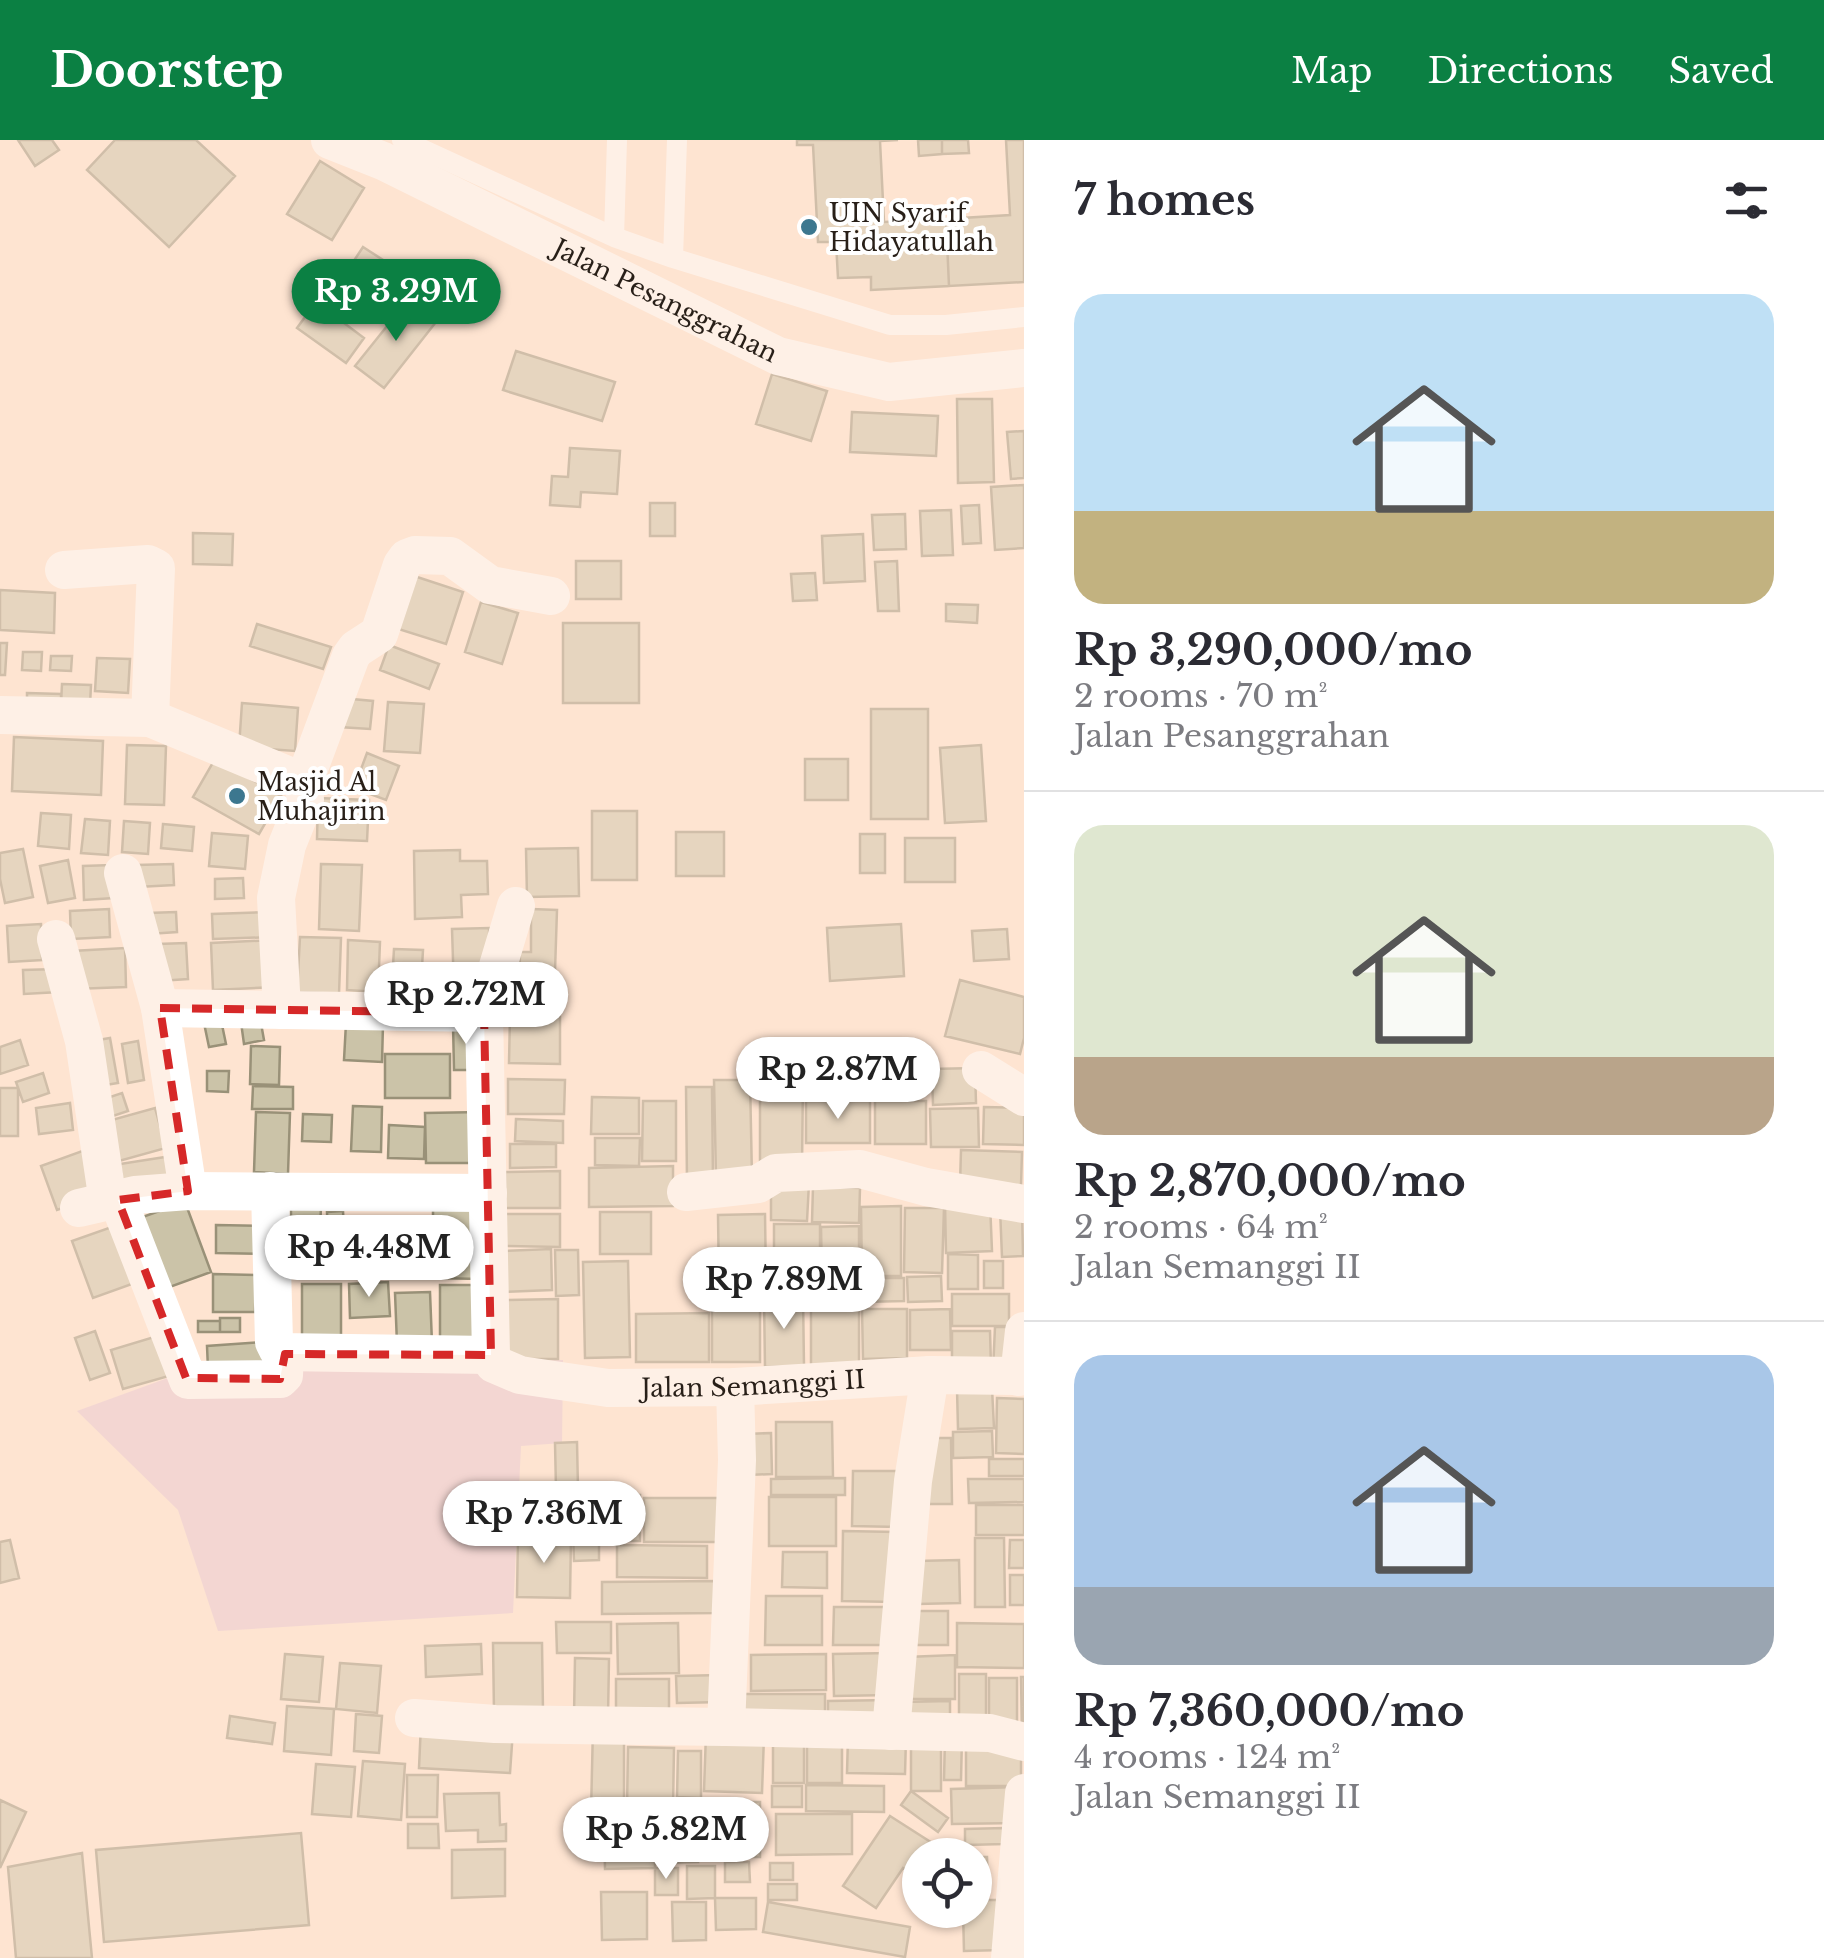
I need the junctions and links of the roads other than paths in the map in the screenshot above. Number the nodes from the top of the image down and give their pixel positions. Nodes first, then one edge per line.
1 (330, 140) edge
2 (402, 140) edge
3 (617, 140) edge
4 (677, 140) edge
5 (614, 237) junction
6 (673, 258) junction
7 (1024, 316) edge
8 (1024, 368) edge
9 (64, 570) dead end
10 (551, 596) dead end
11 (0, 715) edge
12 (150, 718) junction
13 (304, 782) junction
14 (122, 872) dead end
15 (516, 906) dead end
16 (56, 939) dead end
17 (160, 1008) junction
18 (282, 1010) junction
19 (484, 1013) junction
20 (981, 1070) dead end
21 (1024, 1097) edge
22 (188, 1190) junction
23 (270, 1191) junction
24 (686, 1192) dead end
25 (488, 1193) junction
26 (102, 1203) junction
27 (1024, 1204) edge
28 (1024, 1331) edge
29 (284, 1354) junction
30 (492, 1354) junction
31 (930, 1376) junction
32 (1021, 1376) edge
33 (735, 1387) junction
34 (414, 1718) dead end
35 (726, 1727) junction
36 (892, 1731) junction
37 (1024, 1742) edge
38 (1024, 1793) edge
39 (1010, 1958) edge

1 - 8 street, Jalan Pesanggrahan
2 - 5 lane
3 - 5 lane
4 - 6 lane
5 - 6 lane
6 - 7 lane
9 - 12 street
10 - 13 street
11 - 12 street
12 - 13 street
13 - 18 street
14 - 17 street
15 - 19 street
16 - 26 street
17 - 18 street
17 - 22 street
18 - 19 street
19 - 25 street
20 - 21 street
22 - 23 street
22 - 26 street
23 - 25 street
23 - 29 street
24 - 27 street
25 - 30 street
26 - 29 street
28 - 32 street
29 - 30 street
30 - 33 street, Jalan Semanggi II
31 - 32 street, Jalan Semanggi II
31 - 33 street, Jalan Semanggi II
31 - 36 street
33 - 35 street
34 - 35 street
35 - 36 street
36 - 37 street
38 - 39 street

